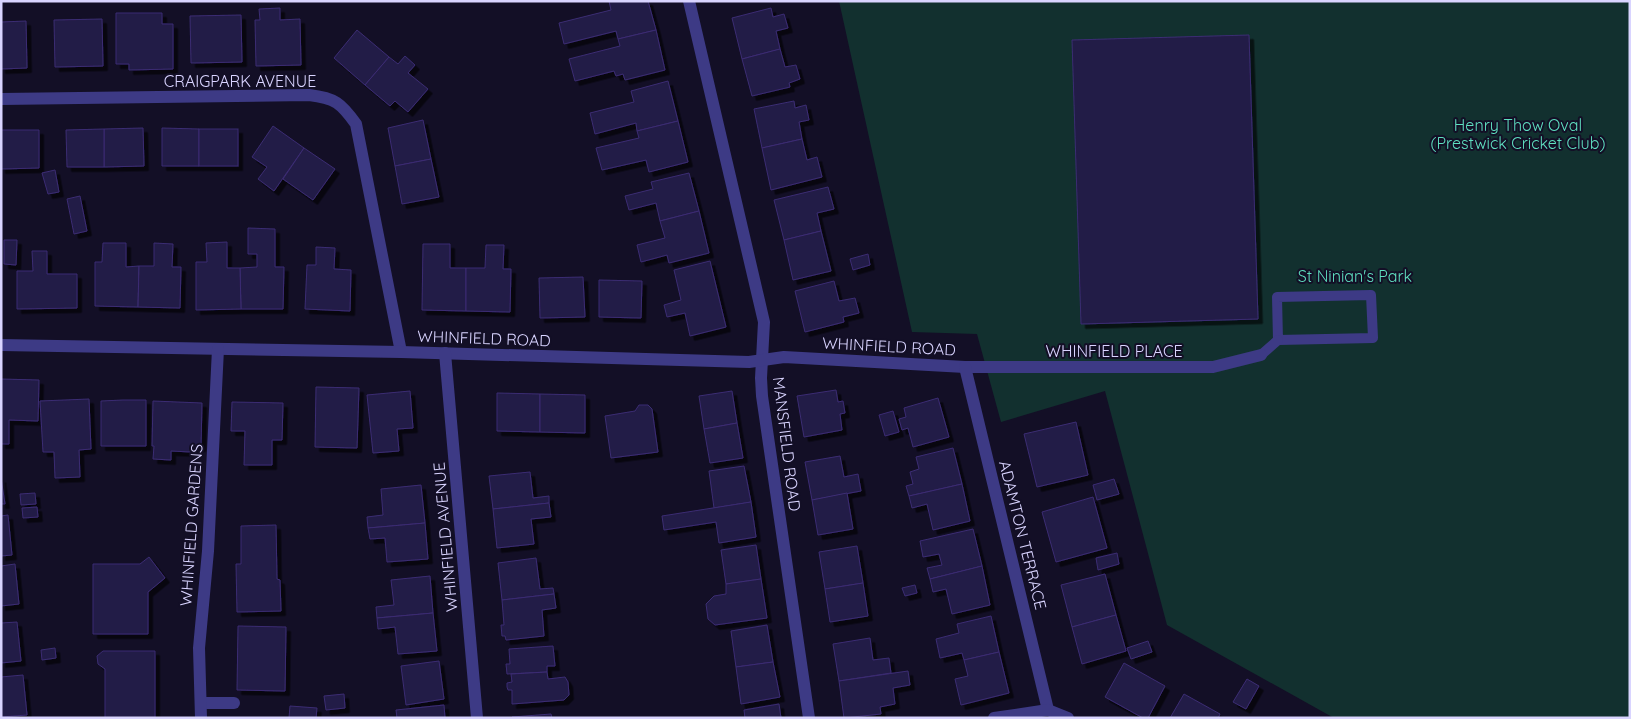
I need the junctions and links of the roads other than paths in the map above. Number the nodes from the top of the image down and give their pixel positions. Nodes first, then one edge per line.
1 (689, 1) edge
2 (1, 98) edge
3 (1278, 340) junction
4 (1, 345) edge
5 (218, 348) junction
6 (401, 352) junction
7 (445, 353) junction
8 (1261, 355) joint
9 (763, 362) junction
10 (965, 367) junction
11 (202, 703) junction
12 (234, 703) dead end
13 (1048, 710) junction
14 (201, 718) edge
15 (477, 718) edge
16 (809, 718) edge
17 (994, 718) edge
18 (1068, 718) edge

1 - 9 street, MANSFIELD ROAD
2 - 6 street, CRAIGPARK AVENUE
3 - 3 lane
3 - 8 lane
4 - 5 street, WHINFIELD ROAD
5 - 6 street, WHINFIELD ROAD
5 - 11 street, WHINFIELD GARDENS
6 - 7 street, WHINFIELD ROAD
7 - 9 street, WHINFIELD ROAD
7 - 15 street, WHINFIELD AVENUE
8 - 10 street, WHINFIELD PLACE
9 - 10 street, WHINFIELD ROAD
9 - 16 street, MANSFIELD ROAD
10 - 13 street, ADAMTON TERRACE
11 - 12 street
11 - 14 street, WHINFIELD GARDENS
13 - 17 street
13 - 18 street

